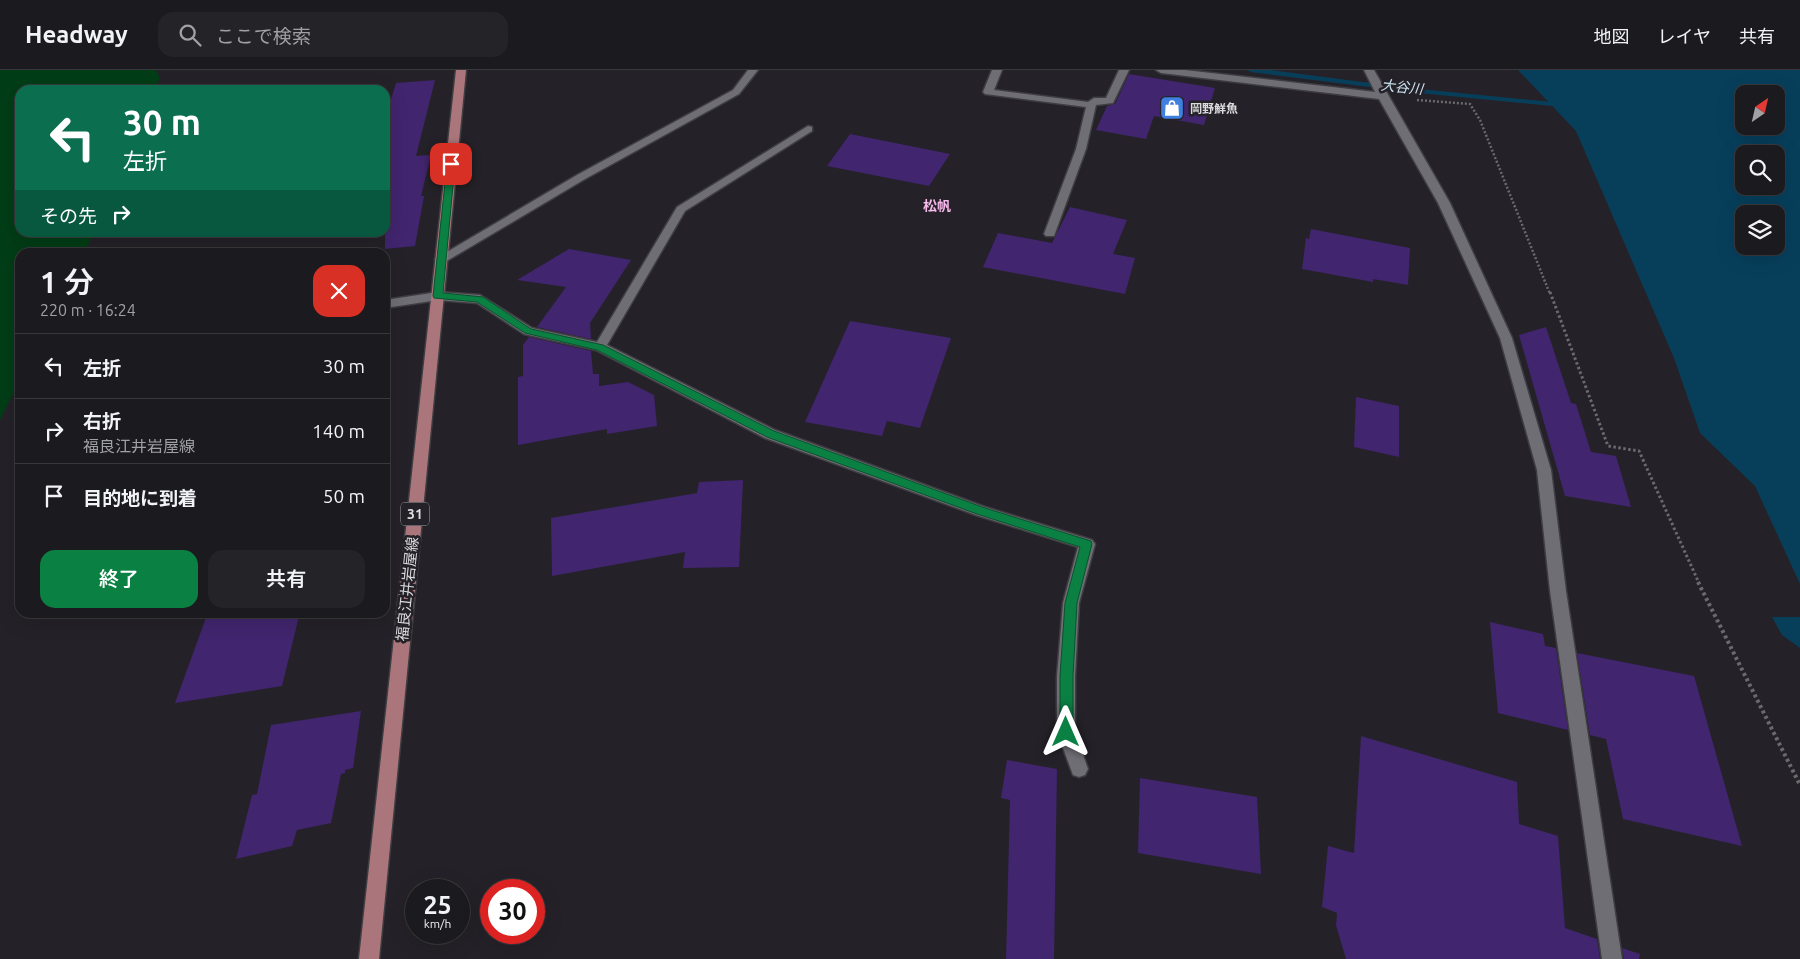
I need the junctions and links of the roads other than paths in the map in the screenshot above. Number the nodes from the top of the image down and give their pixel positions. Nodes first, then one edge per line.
1 (461, 70) edge
2 (753, 70) edge
3 (997, 70) edge
4 (1124, 70) edge
5 (1160, 70) edge
6 (1370, 71) edge
7 (1382, 96) junction
8 (1091, 105) junction
9 (808, 129) dead end
10 (1050, 234) dead end
11 (442, 259) junction
12 (438, 296) junction
13 (390, 303) edge
14 (600, 347) junction
15 (1079, 769) dead end
16 (369, 959) edge
17 (1612, 959) edge

1 - 11 main road, 福良江井岩屋線 / 31
2 - 11 street
3 - 8 street
4 - 8 street
5 - 7 street
6 - 7 street
7 - 17 street
8 - 10 street
9 - 14 street
11 - 12 main road, 福良江井岩屋線 / 31
12 - 13 street
12 - 14 street
12 - 16 main road, 福良江井岩屋線 / 31
14 - 15 street

